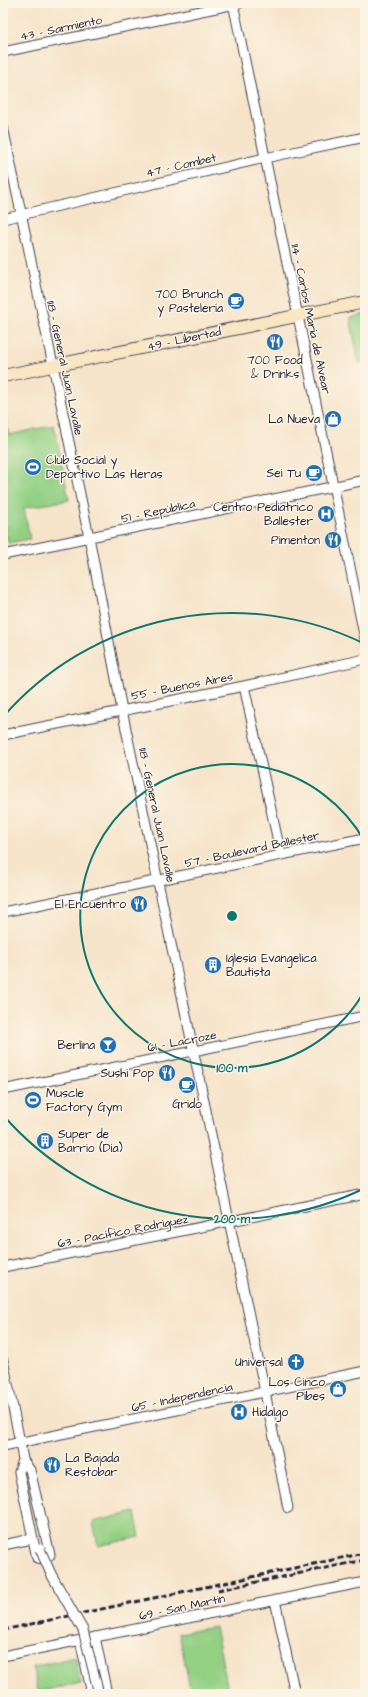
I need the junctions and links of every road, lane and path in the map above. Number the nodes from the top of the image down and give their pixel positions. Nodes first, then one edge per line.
1 (235, 4) edge
2 (3, 52) edge
3 (3, 127) edge
4 (365, 137) edge
5 (265, 158) junction
6 (21, 214) junction
7 (3, 219) edge
8 (365, 302) edge
9 (298, 315) junction
10 (52, 366) junction
11 (3, 376) edge
12 (365, 480) edge
13 (333, 487) junction
14 (89, 538) junction
15 (3, 555) edge
16 (365, 639) edge
17 (365, 660) edge
18 (244, 686) junction
19 (122, 710) junction
20 (3, 734) edge
21 (365, 838) edge
22 (281, 855) junction
23 (158, 880) junction
24 (3, 912) edge
25 (365, 1016) edge
26 (194, 1051) junction
27 (3, 1090) edge
28 (365, 1194) edge
29 (229, 1222) junction
30 (3, 1267) edge
31 (3, 1360) edge
32 (365, 1371) edge
33 (265, 1392) junction
34 (20, 1442) junction
35 (3, 1446) edge
36 (23, 1460) junction
37 (288, 1508) dead end
38 (32, 1539) junction
39 (3, 1545) edge
40 (365, 1582) edge
41 (275, 1600) junction
42 (95, 1637) junction
43 (80, 1640) junction
44 (3, 1656) edge
45 (92, 1694) edge
46 (99, 1694) edge
47 (107, 1694) edge
48 (296, 1694) edge

1 - 2 street, 43 - Sarmiento
1 - 5 street, 114 - Carlos María de Alvear
3 - 6 street, 118 - General Juan Lavalle
4 - 5 street, 47 - Combet
5 - 6 street, 47 - Combet
5 - 9 street, 114 - Carlos María de Alvear
6 - 7 street, 47 - Combet
6 - 10 street, 118 - General Juan Lavalle
8 - 9 street, 49 - Libertad
9 - 10 street, 49 - Libertad
9 - 13 street, 114 - Carlos María de Alvear
10 - 11 street, 49 - Libertad
10 - 14 street, 118 - General Juan Lavalle
12 - 13 street, 51 - República
13 - 14 street, 51 - República
13 - 16 street, 114 - Carlos María de Alvear
14 - 15 street, 51 - República
14 - 19 street, 118 - General Juan Lavalle
17 - 18 street, 55 - Buenos Aires
18 - 19 street, 55 - Buenos Aires
18 - 22 street
19 - 20 street, 55 - Buenos Aires
19 - 23 street, 118 - General Juan Lavalle
21 - 22 street, 57 - Boulevard Ballester
22 - 23 street, 57 - Boulevard Ballester
23 - 24 street, 57 - Boulevard Ballester
23 - 26 street, 118 - General Juan Lavalle
25 - 26 street, 61 - Lacroze
26 - 27 street, 61 - Lacroze
26 - 29 street, 118 - General Juan Lavalle
28 - 29 street, 63 - Pacífico Rodríguez
29 - 30 street, 63 - Pacífico Rodríguez
29 - 33 street, 118 - General Juan Lavalle
31 - 34 street
32 - 33 street, 65 - Independencia
33 - 34 street, 65 - Independencia
33 - 37 street, 118 - General Juan Lavalle
34 - 35 street, 65 - Independencia
34 - 36 street
36 - 38 street
36 - 38 street
36 - 46 street, bridge
38 - 39 street
40 - 41 street, 69 - San Martín
41 - 42 street, 69 - San Martín
41 - 48 street
42 - 43 street, 69 - San Martín
42 - 47 street
43 - 44 street, 69 - San Martín
43 - 45 street

